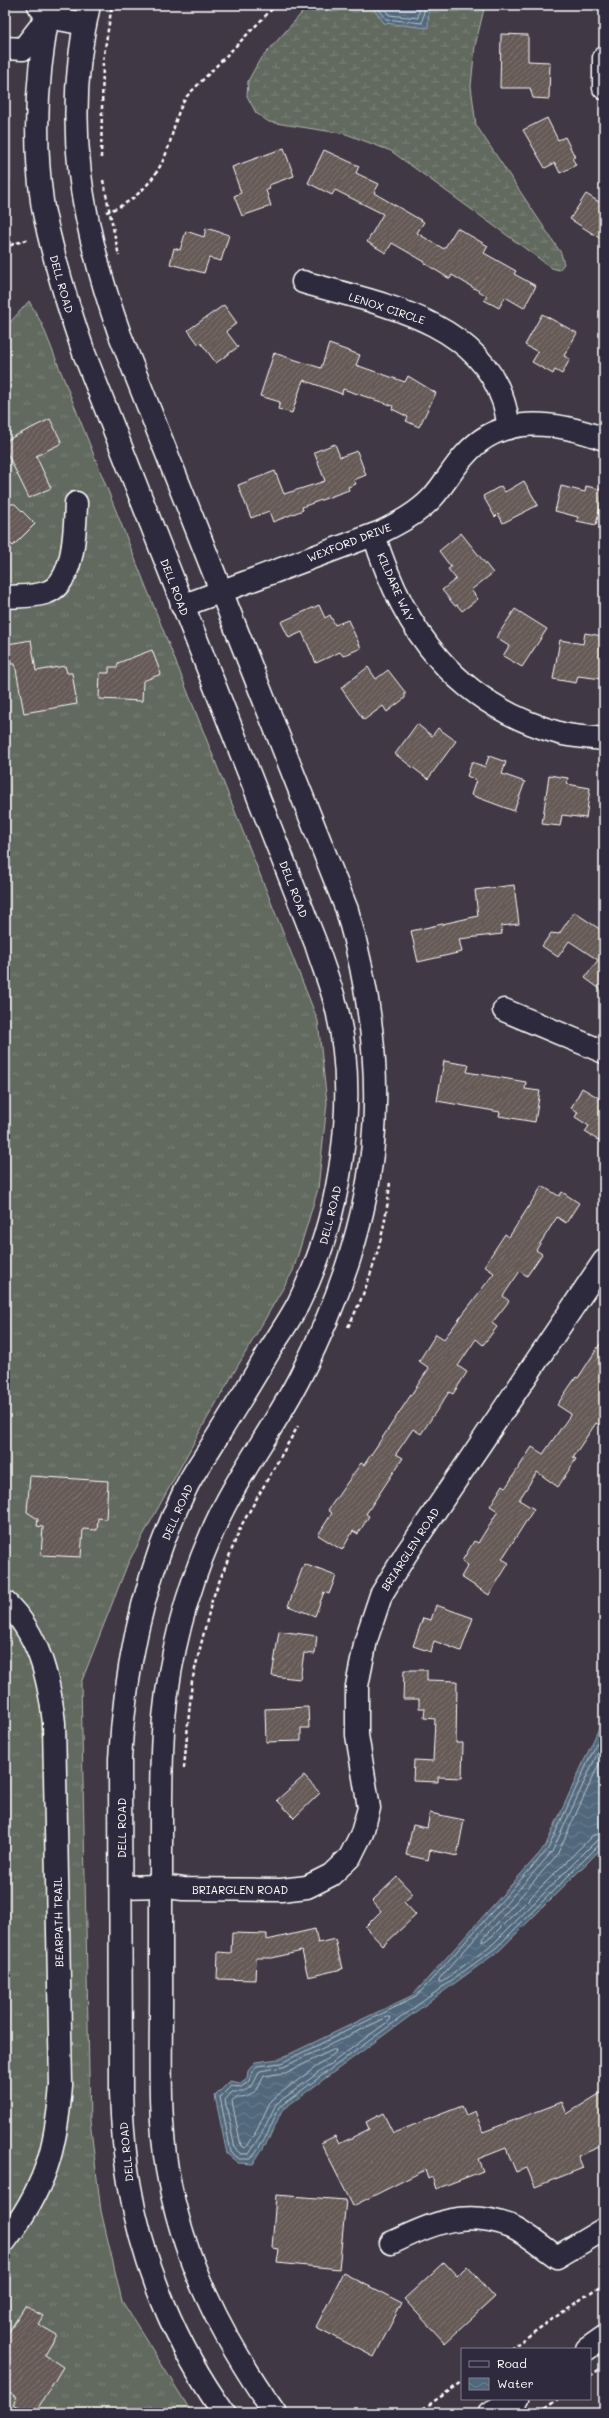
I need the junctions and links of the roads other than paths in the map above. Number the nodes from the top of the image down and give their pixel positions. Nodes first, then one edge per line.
1 (46, 9) edge
2 (87, 14) edge
3 (5, 48) edge
4 (604, 58) edge
5 (604, 88) edge
6 (303, 282) dead end
7 (509, 428) junction
8 (604, 439) edge
9 (76, 503) dead end
10 (374, 535) junction
11 (220, 591) junction
12 (5, 597) edge
13 (182, 606) junction
14 (604, 739) edge
15 (504, 1010) dead end
16 (604, 1052) edge
17 (604, 1261) edge
18 (5, 1602) edge
19 (161, 1886) junction
20 (121, 1887) junction
21 (604, 2229) edge
22 (5, 2241) edge
23 (391, 2243) dead end
24 (604, 2337) edge
25 (588, 2348) edge
26 (514, 2400) edge
27 (224, 2413) edge
28 (275, 2413) edge
29 (489, 2413) edge

1 - 2 main road
1 - 3 main road
1 - 13 main road, DELL ROAD
2 - 11 main road
4 - 5 main road
6 - 7 main road, LENOX CIRCLE
7 - 8 main road, WEXFORD DRIVE
7 - 10 main road, WEXFORD DRIVE
9 - 12 main road
10 - 11 main road, WEXFORD DRIVE
10 - 14 main road, KILDARE WAY
11 - 13 main road, WEXFORD DRIVE
11 - 19 main road
13 - 20 main road, DELL ROAD
15 - 16 main road
17 - 19 main road, BRIARGLEN ROAD
18 - 22 main road, BEARPATH TRAIL
19 - 20 main road, BRIARGLEN ROAD
19 - 28 main road
20 - 27 main road, DELL ROAD
21 - 23 main road
24 - 25 main road
26 - 29 main road

